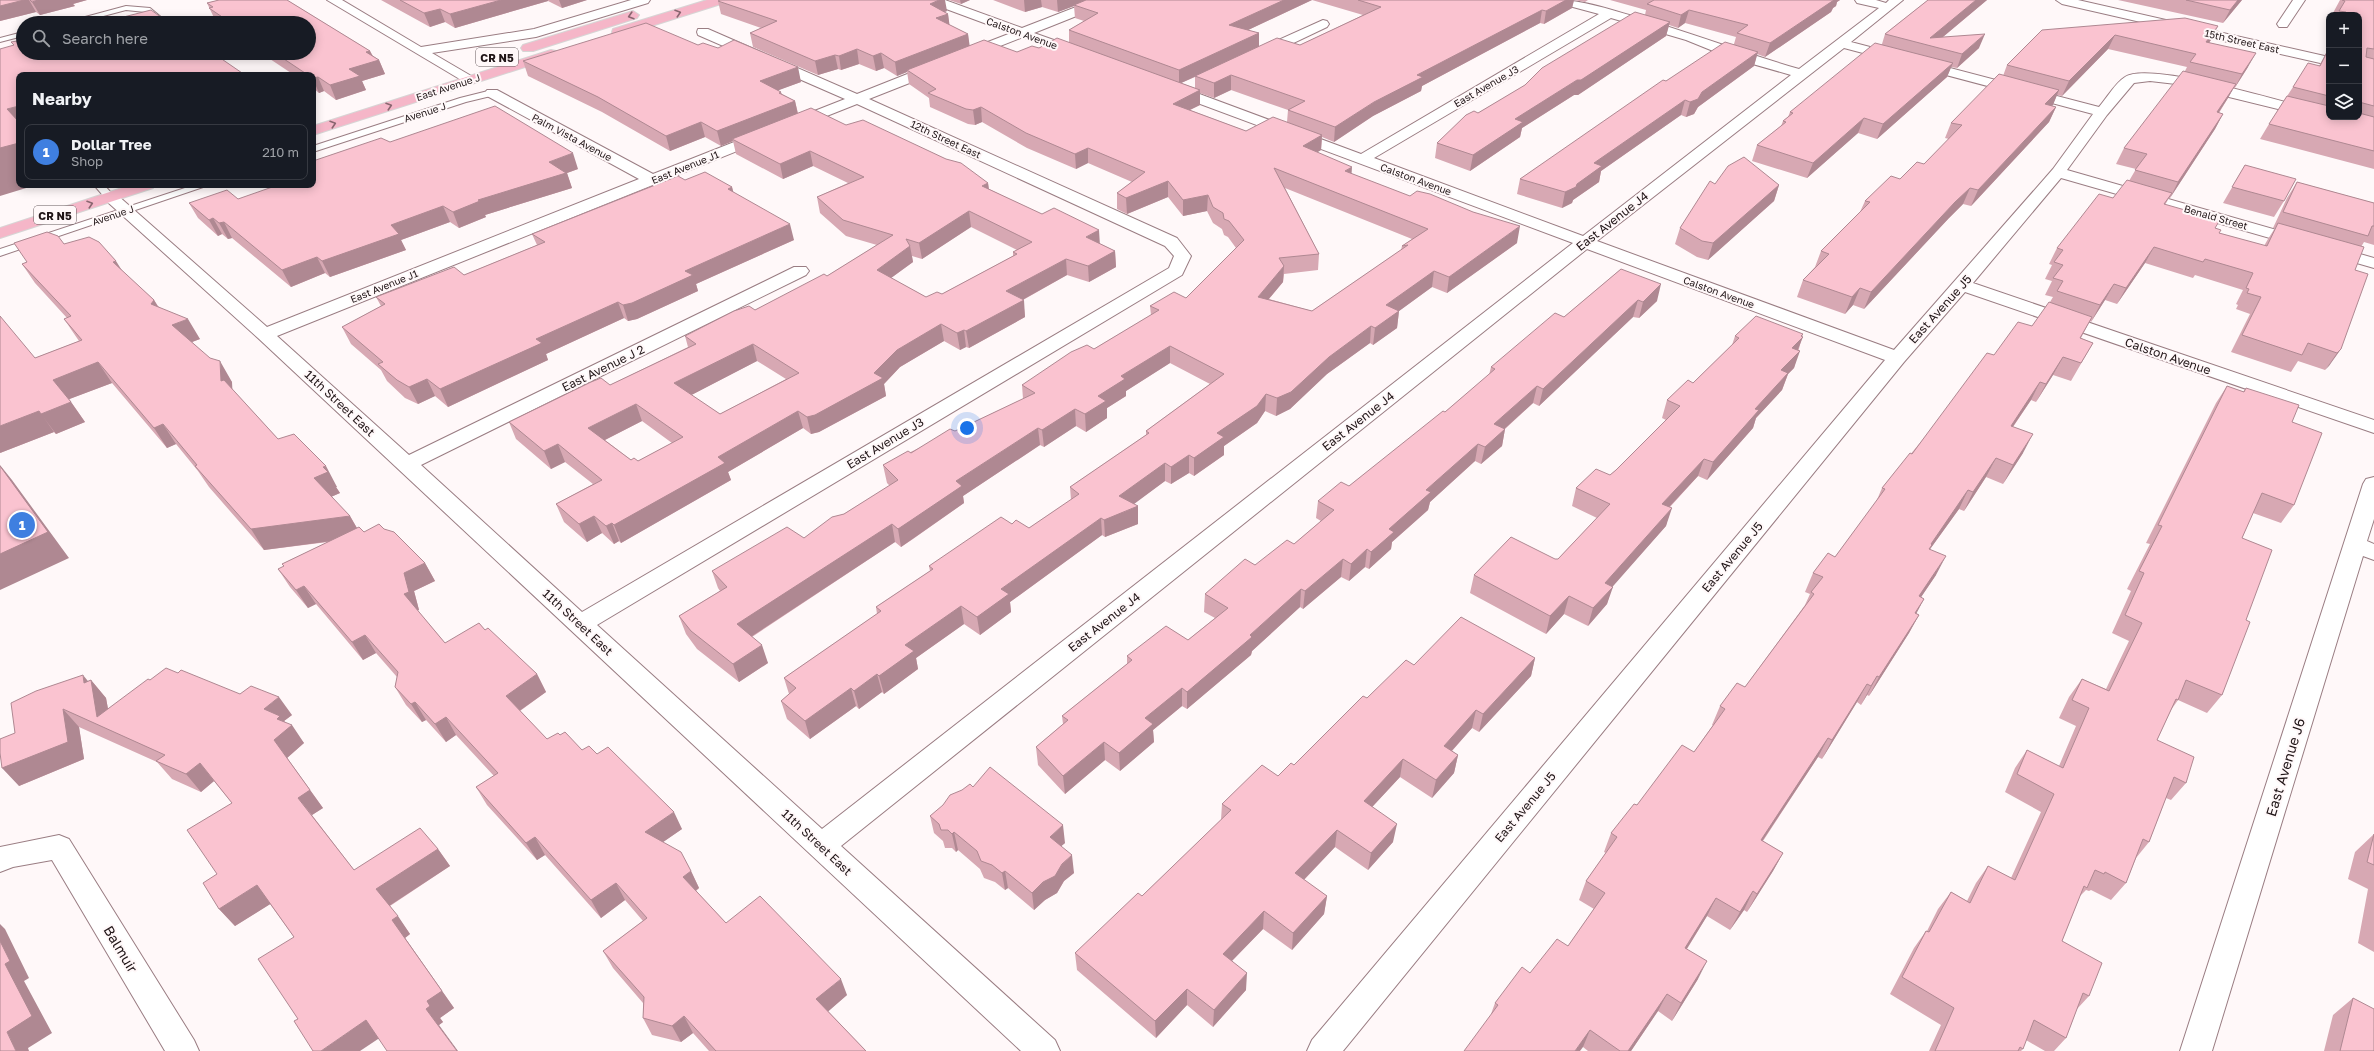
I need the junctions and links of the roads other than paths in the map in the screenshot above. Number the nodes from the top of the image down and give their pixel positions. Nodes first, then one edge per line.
1 (336, 0) edge
2 (644, 0) edge
3 (682, 0) edge
4 (720, 0) edge
5 (934, 0) edge
6 (1105, 0) edge
7 (1562, 0) edge
8 (1861, 0) edge
9 (2062, 0) edge
10 (2299, 0) edge
11 (1893, 3) edge
12 (1610, 13) junction
13 (95, 16) edge
14 (154, 16) edge
15 (1323, 24) dead end
16 (2283, 24) dead end
17 (704, 32) dead end
18 (1022, 33) junction
19 (16, 36) edge
20 (0, 40) edge
21 (1841, 43) junction
22 (419, 51) junction
23 (504, 55) dead end
24 (1094, 59) edge
25 (2326, 60) edge
26 (1244, 61) edge
27 (452, 71) junction
28 (467, 73) junction
29 (1801, 74) junction
30 (438, 76) dead end
31 (1159, 84) edge
32 (1195, 85) edge
33 (1180, 92) junction
34 (492, 93) joint
35 (857, 99) junction
36 (2102, 112) junction
37 (2321, 116) edge
38 (316, 129) edge
39 (316, 148) edge
40 (1362, 159) junction
41 (2058, 172) junction
42 (652, 180) junction
43 (132, 188) edge
44 (168, 188) edge
45 (107, 193) edge
46 (0, 218) edge
47 (0, 233) edge
48 (1585, 242) junction
49 (0, 253) edge
50 (1183, 256) joint
51 (2374, 263) edge
52 (800, 271) dead end
53 (1962, 286) junction
54 (265, 334) junction
55 (1897, 358) junction
56 (2374, 427) edge
57 (407, 464) junction
58 (2374, 484) edge
59 (2364, 549) edge
60 (580, 624) junction
61 (820, 846) junction
62 (0, 860) edge
63 (183, 1051) edge
64 (1044, 1051) edge
65 (1323, 1051) edge
66 (2196, 1051) edge

1 - 22 street
2 - 22 street
3 -> 23 main road, CR N5
28 -> 4 main road, East Avenue J / CR N5
5 - 18 street, Calston Avenue
6 - 18 street, East Avenue J1
7 - 12 street
8 - 11 street
9 - 25 street, 15th Street East
10 - 16 street
11 - 21 street, East Avenue J4
12 - 29 street
12 - 40 street, East Avenue J3
13 - 14 lane
15 - 26 street
17 - 35 street, 12th Street East
18 - 24 street, Calston Avenue
18 - 35 street, East Avenue J1
19 - 20 lane
21 - 29 street, East Avenue J4
21 - 36 street
22 - 27 street
27 - 28 main road, East Avenue J / CR N5
27 - 30 main road, East Avenue J / CR N5
38 -> 28 main road, East Avenue J / CR N5
29 - 48 street, East Avenue J4
31 - 33 street, Calston Avenue
32 - 33 street
33 - 40 street, Calston Avenue
34 - 39 lane, Avenue J
34 - 42 street, Palm Vista Avenue
35 - 42 street, East Avenue J1
35 - 50 street, 12th Street East
36 - 37 street, East Avenue J5
36 - 41 street, East Avenue J5
40 - 48 street, Calston Avenue
41 - 51 street, Benald Street
41 - 53 street, East Avenue J5
42 - 54 street, East Avenue J1
43 - 45 main road, CR N5
44 - 45 lane, Avenue J
45 - 46 main road, CR N5
47 -> 45 main road, CR N5
45 - 49 lane, Avenue J
45 - 54 street, 11th Street East
48 - 55 street, Calston Avenue
48 - 61 street, East Avenue J4
50 - 60 street, East Avenue J3
52 - 57 street, East Avenue J 2
53 - 55 street, East Avenue J5
53 - 56 street, Calston Avenue
54 - 57 street, 11th Street East
55 - 65 street, East Avenue J5
57 - 60 street, 11th Street East
58 - 59 street, East Avenue J6
59 - 66 street, East Avenue J6
60 - 61 street, 11th Street East
61 - 64 street, 11th Street East
62 - 63 street, Balmuir

